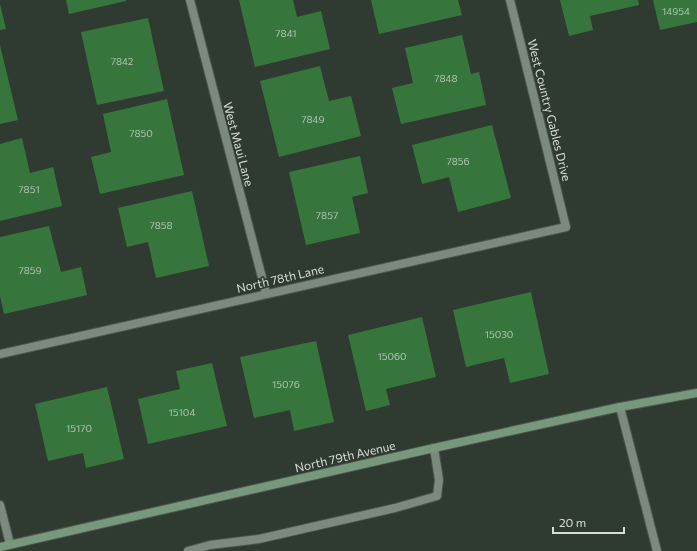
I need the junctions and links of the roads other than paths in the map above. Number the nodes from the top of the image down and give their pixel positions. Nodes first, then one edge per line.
1 (190, 0) edge
2 (510, 0) edge
3 (566, 227) joint
4 (266, 293) junction
5 (0, 354) edge
6 (697, 393) edge
7 (620, 408) junction
8 (434, 448) junction
9 (0, 505) edge
10 (10, 544) junction
11 (0, 547) edge
12 (202, 549) edge
13 (188, 551) edge
14 (656, 551) edge

1 - 4 street, West Maui Lane
2 - 3 street, West Country Gables Drive
3 - 4 street, North 78th Lane
4 - 5 street, North 78th Lane
6 - 7 street, North 79th Avenue
7 - 8 street, North 79th Avenue
7 - 14 street
8 - 10 street, North 79th Avenue
8 - 12 street
9 - 10 street
10 - 11 street, North 79th Avenue
12 - 13 street

